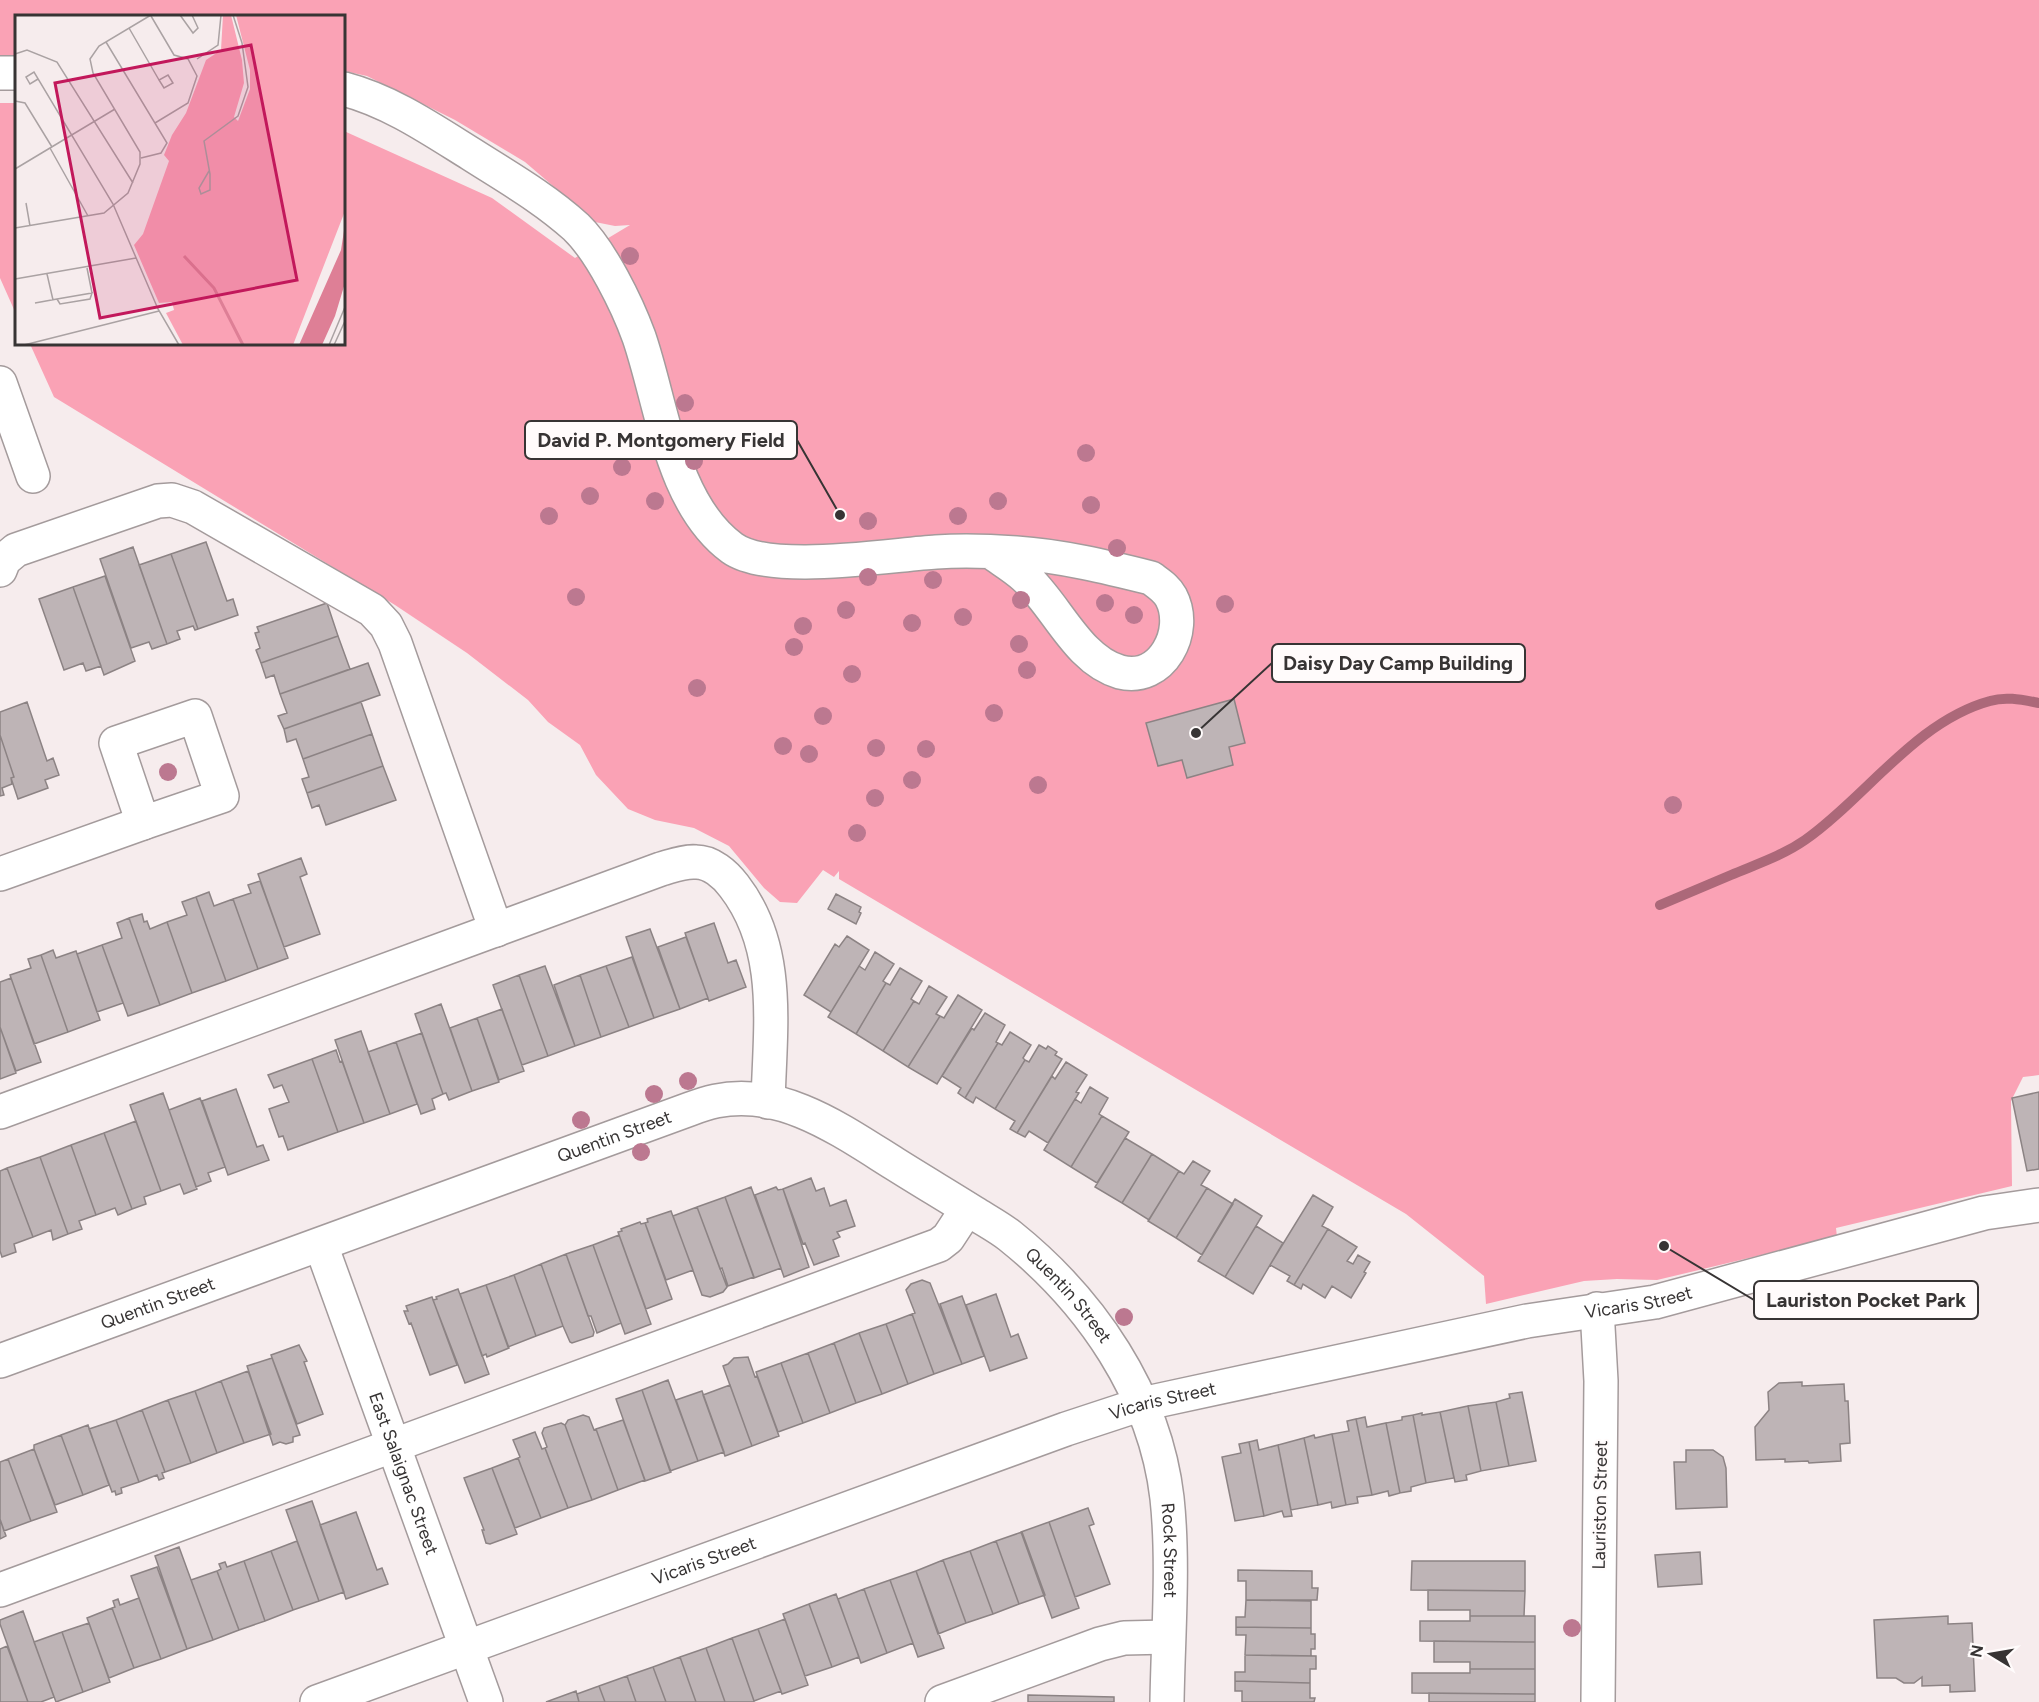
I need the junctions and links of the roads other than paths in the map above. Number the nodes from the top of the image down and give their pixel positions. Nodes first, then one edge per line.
1 (345, 89) edge
2 (0, 383) edge
3 (33, 476) dead end
4 (991, 552) junction
5 (0, 570) edge
6 (143, 823) dead end
7 (0, 874) edge
8 (496, 930) junction
9 (768, 1101) junction
10 (0, 1112) edge
11 (2039, 1205) edge
12 (967, 1209) junction
13 (321, 1245) junction
14 (1597, 1309) junction
15 (0, 1361) edge
16 (1142, 1404) junction
17 (394, 1445) junction
18 (0, 1590) edge
19 (1168, 1637) junction
20 (466, 1647) junction
21 (317, 1702) edge
22 (486, 1702) edge
23 (942, 1702) edge
24 (1167, 1702) edge
25 (1598, 1702) edge

1 - 4 street
2 - 3 street
4 - 4 street
5 - 8 street
6 - 7 street
8 - 9 street
8 - 10 street
9 - 12 street, Quentin Street
9 - 13 street, Quentin Street
11 - 14 street, Vicaris Street
12 - 16 street, Quentin Street
12 - 17 street
13 - 15 street, Quentin Street
13 - 17 street, East Salaignac Street
14 - 16 street, Vicaris Street
14 - 25 street, Lauriston Street
16 - 19 street, Rock Street
16 - 20 street, Vicaris Street
17 - 18 street
17 - 20 street, East Salaignac Street
19 - 23 street
19 - 24 street, Rock Street
20 - 21 street, Vicaris Street
20 - 22 street, East Salaignac Street

